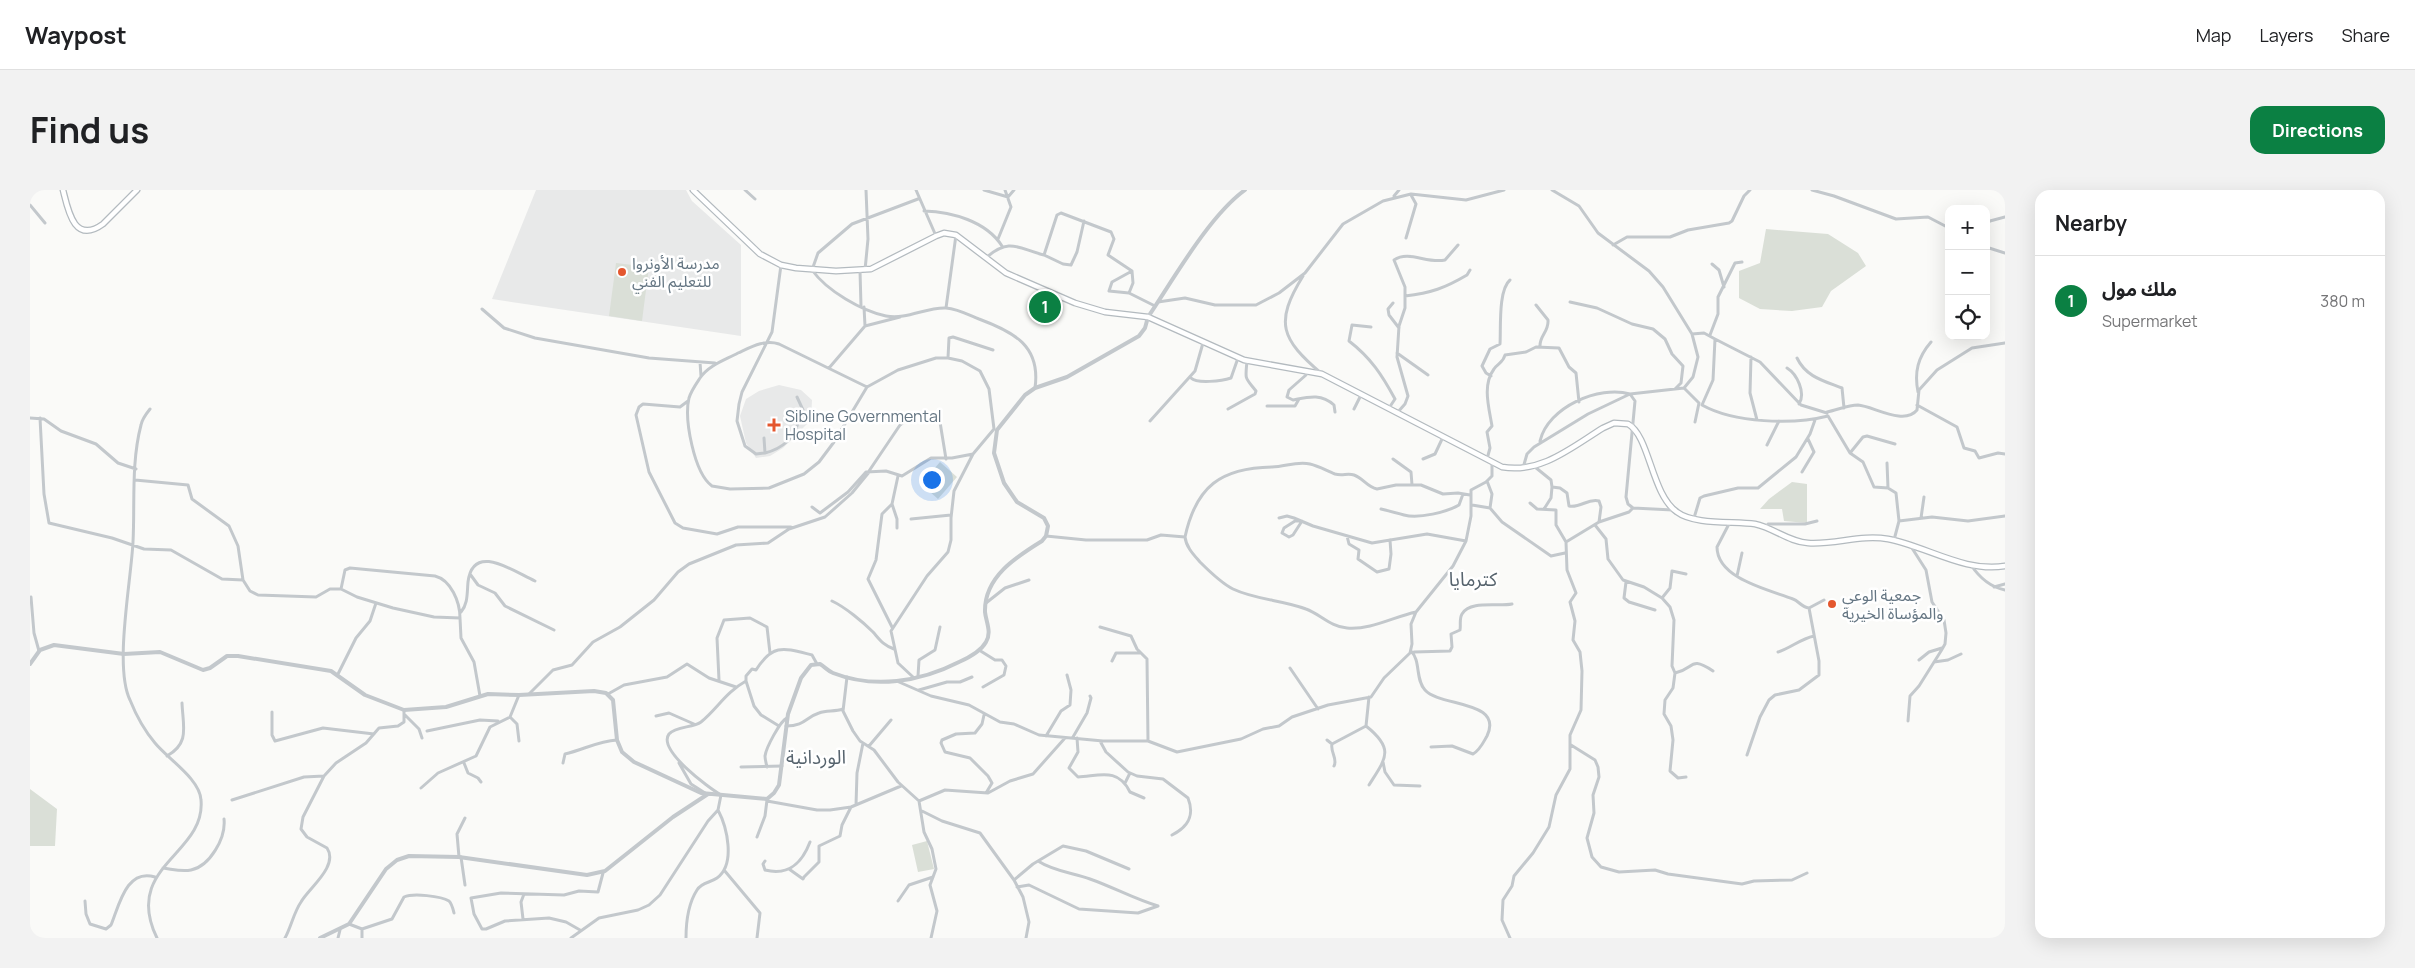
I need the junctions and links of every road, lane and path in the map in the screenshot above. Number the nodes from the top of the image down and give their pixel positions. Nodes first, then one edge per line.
1 (63, 190) edge
2 (137, 190) edge
3 (693, 190) edge
4 (745, 190) edge
5 (866, 190) edge
6 (916, 190) edge
7 (984, 190) edge
8 (1005, 190) edge
9 (1014, 190) edge
10 (1245, 190) edge
11 (1399, 190) edge
12 (1504, 190) edge
13 (1552, 190) edge
14 (1750, 190) edge
15 (1812, 190) edge
16 (1411, 194) junction
17 (1008, 197) junction
18 (1393, 197) junction
19 (754, 199) dead end
20 (918, 199) junction
21 (30, 205) edge
22 (924, 211) junction
23 (2005, 217) edge
24 (867, 219) junction
25 (1084, 221) junction
26 (1990, 221) edge
27 (45, 223) dead end
28 (1945, 226) edge
29 (956, 235) junction
30 (936, 236) junction
31 (1406, 238) dead end
32 (998, 239) junction
33 (1458, 244) dead end
34 (1613, 245) junction
35 (1002, 246) junction
36 (1990, 248) edge
37 (2005, 253) edge
38 (1044, 255) junction
39 (987, 257) junction
40 (1742, 262) dead end
41 (1712, 264) dead end
42 (781, 265) junction
43 (812, 270) junction
44 (1470, 270) dead end
45 (862, 271) junction
46 (1132, 271) junction
47 (1305, 273) junction
48 (1510, 280) dead end
49 (1724, 287) junction
50 (1130, 293) junction
51 (1405, 296) junction
52 (1570, 302) dead end
53 (1393, 303) dead end
54 (1156, 304) junction
55 (1536, 305) dead end
56 (863, 306) junction
57 (946, 308) junction
58 (482, 309) dead end
59 (901, 316) junction
60 (1148, 317) junction
61 (865, 326) junction
62 (1371, 327) dead end
63 (1399, 328) junction
64 (1692, 334) junction
65 (1710, 335) junction
66 (1715, 339) junction
67 (768, 342) junction
68 (1931, 342) dead end
69 (1203, 343) junction
70 (2005, 343) edge
71 (1540, 347) junction
72 (993, 350) dead end
73 (1398, 353) junction
74 (1751, 356) junction
75 (948, 358) junction
76 (1238, 358) junction
77 (1797, 358) dead end
78 (1247, 361) junction
79 (700, 362) junction
80 (717, 363) junction
81 (829, 368) junction
82 (1787, 368) dead end
83 (1307, 370) junction
84 (1322, 374) junction
85 (1428, 375) dead end
86 (701, 376) junction
87 (1491, 376) junction
88 (1191, 378) junction
89 (866, 387) junction
90 (1035, 388) junction
91 (1684, 388) junction
92 (1675, 390) junction
93 (1918, 393) junction
94 (1361, 394) junction
95 (1630, 394) junction
96 (796, 396) dead end
97 (1299, 399) junction
98 (689, 400) junction
99 (1579, 402) junction
100 (1799, 404) junction
101 (1917, 405) junction
102 (1267, 406) dead end
103 (680, 407) junction
104 (1228, 408) dead end
105 (1844, 408) junction
106 (150, 409) dead end
107 (1354, 409) dead end
108 (1388, 409) junction
109 (1335, 412) dead end
110 (1397, 413) junction
111 (1828, 414) junction
112 (688, 416) junction
113 (30, 418) edge
114 (40, 418) junction
115 (1757, 420) junction
116 (1815, 420) junction
117 (1150, 421) dead end
118 (1779, 421) junction
119 (1695, 422) dead end
120 (1632, 426) junction
121 (996, 430) junction
122 (1443, 437) junction
123 (764, 438) dead end
124 (1808, 439) junction
125 (1540, 442) junction
126 (1896, 444) dead end
127 (1767, 445) dead end
128 (765, 453) junction
129 (1850, 453) junction
130 (972, 454) junction
131 (2005, 454) edge
132 (946, 458) junction
133 (1393, 459) dead end
134 (1423, 459) dead end
135 (1489, 461) junction
136 (1887, 463) dead end
137 (1535, 467) junction
138 (1523, 468) junction
139 (136, 469) junction
140 (870, 471) junction
141 (1802, 472) dead end
142 (898, 476) junction
143 (135, 480) junction
144 (1487, 481) junction
145 (1412, 485) junction
146 (1552, 487) junction
147 (1888, 488) junction
148 (1463, 494) junction
149 (1470, 495) junction
150 (1924, 497) dead end
151 (1530, 503) dead end
152 (892, 504) junction
153 (1472, 505) junction
154 (812, 507) dead end
155 (1490, 508) junction
156 (1633, 508) junction
157 (1381, 509) dead end
158 (1544, 509) junction
159 (1673, 510) junction
160 (951, 515) junction
161 (2005, 516) edge
162 (1279, 518) dead end
163 (1694, 518) junction
164 (1921, 518) junction
165 (911, 519) dead end
166 (1817, 520) dead end
167 (1302, 521) junction
168 (1899, 521) junction
169 (1599, 522) junction
170 (1730, 522) junction
171 (1595, 525) junction
172 (792, 528) junction
173 (897, 528) dead end
174 (1765, 528) junction
175 (1046, 536) junction
176 (1185, 536) junction
177 (1347, 536) junction
178 (1390, 540) junction
179 (1894, 540) junction
180 (1466, 541) junction
181 (1566, 542) junction
182 (1910, 544) junction
183 (133, 545) junction
184 (1565, 553) junction
185 (1742, 553) dead end
186 (1971, 564) junction
187 (2005, 566) edge
188 (470, 574) junction
189 (1686, 574) dead end
190 (1737, 576) junction
191 (243, 580) junction
192 (1029, 580) dead end
193 (535, 581) dead end
194 (1626, 582) junction
195 (2005, 584) edge
196 (1994, 588) junction
197 (341, 589) junction
198 (2005, 590) edge
199 (31, 598) edge
200 (1662, 598) junction
201 (1824, 600) dead end
202 (832, 601) dead end
203 (376, 603) junction
204 (986, 604) junction
205 (1512, 604) dead end
206 (1809, 608) junction
207 (1655, 610) dead end
208 (460, 612) junction
209 (1416, 612) junction
210 (460, 618) junction
211 (1100, 626) dead end
212 (892, 627) junction
213 (940, 627) dead end
214 (554, 630) dead end
215 (1814, 636) junction
216 (1942, 648) junction
217 (894, 650) junction
218 (978, 650) junction
219 (39, 651) junction
220 (1140, 652) junction
221 (1412, 652) junction
222 (1778, 652) dead end
223 (770, 653) junction
224 (124, 654) junction
225 (1961, 654) dead end
226 (1919, 660) dead end
227 (1112, 661) dead end
228 (1934, 662) junction
229 (30, 664) edge
230 (817, 664) junction
231 (1290, 668) dead end
232 (1713, 671) dead end
233 (1675, 673) junction
234 (338, 674) junction
235 (1067, 675) dead end
236 (847, 677) junction
237 (915, 677) junction
238 (972, 677) dead end
239 (719, 680) junction
240 (746, 681) junction
241 (899, 682) junction
242 (736, 687) junction
243 (983, 687) dead end
244 (918, 690) junction
245 (608, 694) junction
246 (529, 695) junction
247 (480, 696) junction
248 (519, 696) junction
249 (1090, 696) dead end
250 (1369, 697) junction
251 (182, 703) dead end
252 (843, 708) junction
253 (1318, 709) junction
254 (272, 712) dead end
255 (404, 712) junction
256 (984, 715) junction
257 (656, 716) dead end
258 (510, 717) junction
259 (787, 718) junction
260 (891, 720) dead end
261 (498, 721) junction
262 (1908, 721) dead end
263 (694, 724) junction
264 (779, 726) junction
265 (786, 726) junction
266 (1366, 726) junction
267 (427, 731) dead end
268 (374, 734) junction
269 (1046, 736) junction
270 (422, 738) dead end
271 (1065, 738) junction
272 (1075, 738) junction
273 (520, 740) dead end
274 (618, 740) junction
275 (1327, 740) dead end
276 (1100, 741) junction
277 (1148, 741) junction
278 (863, 743) junction
279 (1332, 744) junction
280 (1571, 745) junction
281 (869, 746) junction
282 (1431, 747) dead end
283 (1747, 755) dead end
284 (167, 756) junction
285 (678, 760) junction
286 (1383, 762) junction
287 (464, 763) junction
288 (563, 763) dead end
289 (782, 766) junction
290 (1334, 766) dead end
291 (741, 767) dead end
292 (767, 767) junction
293 (1130, 773) junction
294 (324, 776) junction
295 (1686, 777) dead end
296 (481, 782) dead end
297 (1126, 783) junction
298 (1369, 785) dead end
299 (901, 786) junction
300 (1420, 786) dead end
301 (421, 788) dead end
302 (986, 793) junction
303 (708, 794) junction
304 (721, 795) junction
305 (1144, 798) dead end
306 (232, 800) dead end
307 (767, 800) junction
308 (918, 801) junction
309 (856, 805) junction
310 (851, 807) junction
311 (718, 810) junction
312 (922, 811) junction
313 (465, 818) dead end
314 (224, 820) dead end
315 (1172, 835) dead end
316 (757, 837) dead end
317 (810, 842) dead end
318 (460, 857) junction
319 (765, 861) dead end
320 (1038, 861) junction
321 (163, 868) junction
322 (789, 869) junction
323 (1129, 869) dead end
324 (724, 870) junction
325 (603, 873) junction
326 (1807, 873) dead end
327 (155, 877) junction
328 (934, 877) junction
329 (1014, 880) junction
330 (465, 885) dead end
331 (1017, 887) junction
332 (524, 894) junction
333 (85, 901) dead end
334 (898, 901) dead end
335 (454, 913) dead end
336 (523, 919) junction
337 (349, 924) junction
338 (362, 929) junction
339 (340, 930) junction
340 (580, 930) junction
341 (157, 938) edge
342 (285, 938) edge
343 (320, 938) edge
344 (338, 938) edge
345 (362, 938) edge
346 (571, 938) edge
347 (686, 938) edge
348 (757, 938) edge
349 (931, 938) edge
350 (1026, 938) edge
351 (1510, 938) edge

1 - 2 main road
3 - 42 main road
4 - 19 street
5 - 24 street
6 - 20 street
7 - 17 street
8 - 17 street
9 - 17 street
10 - 54 street
11 - 18 street
12 - 16 street
13 - 34 street
14 - 34 street
15 - 28 street
16 - 18 street
16 - 31 street
17 - 32 street
18 - 47 street
20 - 22 street
20 - 24 street
21 - 27 street
22 - 30 street
22 - 32 street
23 - 26 street
24 - 43 street
24 - 45 street
25 - 38 street
25 - 38 street
25 - 46 street
29 - 30 main road
29 - 39 main road
29 - 57 street
30 - 45 main road
32 - 35 street
33 - 51 street
34 - 64 street
35 - 38 street
35 - 39 street
36 - 37 street
39 - 60 main road
40 - 49 street
41 - 49 street
42 - 43 main road
42 - 67 street
43 - 45 main road
43 - 56 street
44 - 51 street
45 - 56 street
46 - 50 street
46 - 50 street
47 - 54 street
47 - 84 street
48 - 87 street
49 - 65 street
50 - 54 street
51 - 63 street
52 - 92 street
53 - 63 street
54 - 60 street
55 - 71 street
56 - 59 street
56 - 61 street
57 - 59 street
57 - 90 street
58 - 79 street
59 - 61 street
60 - 69 main road
60 - 90 street
61 - 81 street
62 - 108 street
63 - 73 street
64 - 65 street
64 - 91 street
65 - 66 street
66 - 74 street
66 - 115 street
67 - 80 street
67 - 81 street
67 - 128 street
68 - 93 street
69 - 76 main road
69 - 88 street
70 - 93 street
71 - 87 street
71 - 99 street
72 - 75 street
73 - 85 street
73 - 110 street
74 - 100 street
74 - 115 street
75 - 89 street
75 - 121 street
76 - 78 main road
76 - 88 street
77 - 105 street
78 - 83 main road
78 - 104 street
79 - 80 street
79 - 86 street
80 - 86 street
81 - 89 street
82 - 100 street
83 - 84 main road
83 - 97 street
84 - 94 main road
86 - 98 street
87 - 135 street
88 - 117 street
89 - 112 street
90 - 121 street
91 - 92 street
91 - 119 street
92 - 95 street
93 - 101 street
94 - 107 street
94 - 108 main road
95 - 99 street
95 - 120 street
95 - 125 street
96 - 128 street
97 - 102 street
97 - 109 street
98 - 103 street
98 - 112 street
99 - 125 street
100 - 111 street
101 - 105 street
101 - 131 street
103 - 112 street
103 - 172 street
105 - 111 street
106 - 139 street
108 - 110 main road
110 - 122 main road
111 - 116 street
111 - 129 street
113 - 114 street
114 - 139 street
114 - 183 street
115 - 118 street
116 - 118 street
116 - 124 street
118 - 127 street
120 - 137 main road
120 - 156 street
120 - 159 main road
121 - 130 street
121 - 175 street
122 - 134 street
122 - 135 main road
123 - 128 street
124 - 141 street
124 - 163 street
125 - 138 street
126 - 129 street
129 - 147 street
130 - 132 street
130 - 160 street
132 - 140 street
132 - 142 street
133 - 145 street
135 - 138 main road
135 - 144 street
136 - 147 street
137 - 138 main road
137 - 146 street
139 - 143 street
140 - 142 street
140 - 154 street
140 - 172 street
142 - 152 street
143 - 183 street
143 - 191 street
144 - 149 street
144 - 155 street
145 - 148 street
145 - 176 street
146 - 158 street
146 - 169 street
147 - 168 street
148 - 149 street
148 - 157 street
149 - 153 street
150 - 164 street
151 - 158 street
152 - 173 street
152 - 212 street
153 - 155 street
153 - 180 street
155 - 184 street
156 - 159 street
156 - 169 street
158 - 181 street
159 - 163 main road
160 - 165 street
160 - 212 street
161 - 164 street
162 - 167 street
163 - 170 main road
164 - 168 street
166 - 174 street
167 - 167 street
167 - 177 street
168 - 179 street
169 - 171 street
170 - 174 main road
170 - 190 street
171 - 181 street
171 - 194 street
172 - 246 street
174 - 179 main road
175 - 176 street
175 - 204 street
176 - 209 street
177 - 178 street
177 - 178 street
178 - 180 street
179 - 182 main road
180 - 209 street
181 - 184 street
182 - 186 main road
182 - 216 street
183 - 191 street
183 - 224 street
184 - 280 street
185 - 190 street
186 - 187 main road
186 - 196 street
188 - 193 street
188 - 208 street
188 - 214 street
189 - 200 street
190 - 206 street
191 - 197 street
192 - 204 street
194 - 200 street
194 - 207 street
195 - 196 street
196 - 198 street
197 - 203 street
197 - 208 street
199 - 219 street
200 - 233 street
201 - 206 street
202 - 217 street
203 - 210 street
203 - 234 street
204 - 218 street
205 - 221 street
206 - 215 street
208 - 210 street
209 - 221 street
210 - 247 street
211 - 220 street
212 - 217 street
213 - 237 street
215 - 222 street
215 - 283 street
216 - 226 street
216 - 228 street
217 - 237 street
218 - 237 street
218 - 243 street
219 - 224 street
219 - 229 street
220 - 227 street
220 - 277 street
221 - 250 street
221 - 282 street
223 - 230 street
223 - 239 street
223 - 240 street
224 - 234 street
224 - 284 street
225 - 228 street
228 - 262 street
230 - 236 street
230 - 259 street
231 - 253 street
232 - 233 street
233 - 295 street
234 - 255 street
235 - 269 street
236 - 241 street
236 - 252 street
237 - 241 street
238 - 244 street
239 - 242 street
239 - 245 street
240 - 242 street
240 - 264 street
241 - 244 street
242 - 263 street
244 - 256 street
245 - 246 street
245 - 274 street
246 - 248 street
247 - 248 street
247 - 255 street
248 - 258 street
249 - 272 street
250 - 253 street
250 - 266 street
251 - 284 street
252 - 265 street
252 - 278 street
253 - 277 street
254 - 268 street
255 - 268 street
255 - 270 street
256 - 269 street
256 - 302 street
257 - 263 street
258 - 261 street
258 - 273 street
259 - 264 street
259 - 265 street
260 - 281 street
261 - 267 street
261 - 287 street
263 - 285 street
264 - 292 street
265 - 289 street
266 - 279 street
266 - 286 street
268 - 294 street
269 - 271 street
271 - 272 street
271 - 302 street
272 - 276 street
272 - 297 street
274 - 288 street
274 - 303 street
275 - 279 street
276 - 277 street
276 - 293 street
278 - 281 street
278 - 309 street
279 - 290 street
280 - 326 street
280 - 351 street
281 - 299 street
284 - 321 street
285 - 303 street
285 - 304 street
286 - 298 street
286 - 300 street
287 - 296 street
287 - 301 street
289 - 292 street
289 - 307 street
291 - 292 street
293 - 297 street
293 - 315 street
294 - 306 street
294 - 342 street
297 - 305 street
299 - 308 street
299 - 309 street
302 - 308 street
303 - 304 street
303 - 325 street
304 - 307 street
304 - 311 street
307 - 310 street
307 - 316 street
308 - 312 street
309 - 310 street
310 - 322 street
311 - 324 street
311 - 340 street
312 - 328 street
312 - 329 street
313 - 318 street
314 - 321 street
317 - 322 street
318 - 325 street
318 - 330 street
318 - 337 street
319 - 322 street
320 - 323 street
320 - 329 street
320 - 331 street
321 - 327 street
324 - 347 street
324 - 348 street
325 - 332 street
327 - 333 street
327 - 341 street
328 - 334 street
328 - 349 street
329 - 331 street
331 - 350 street
332 - 336 street
332 - 336 street
335 - 338 street
336 - 340 street
337 - 338 street
337 - 339 street
338 - 345 street
339 - 343 street
339 - 344 street
340 - 346 street

